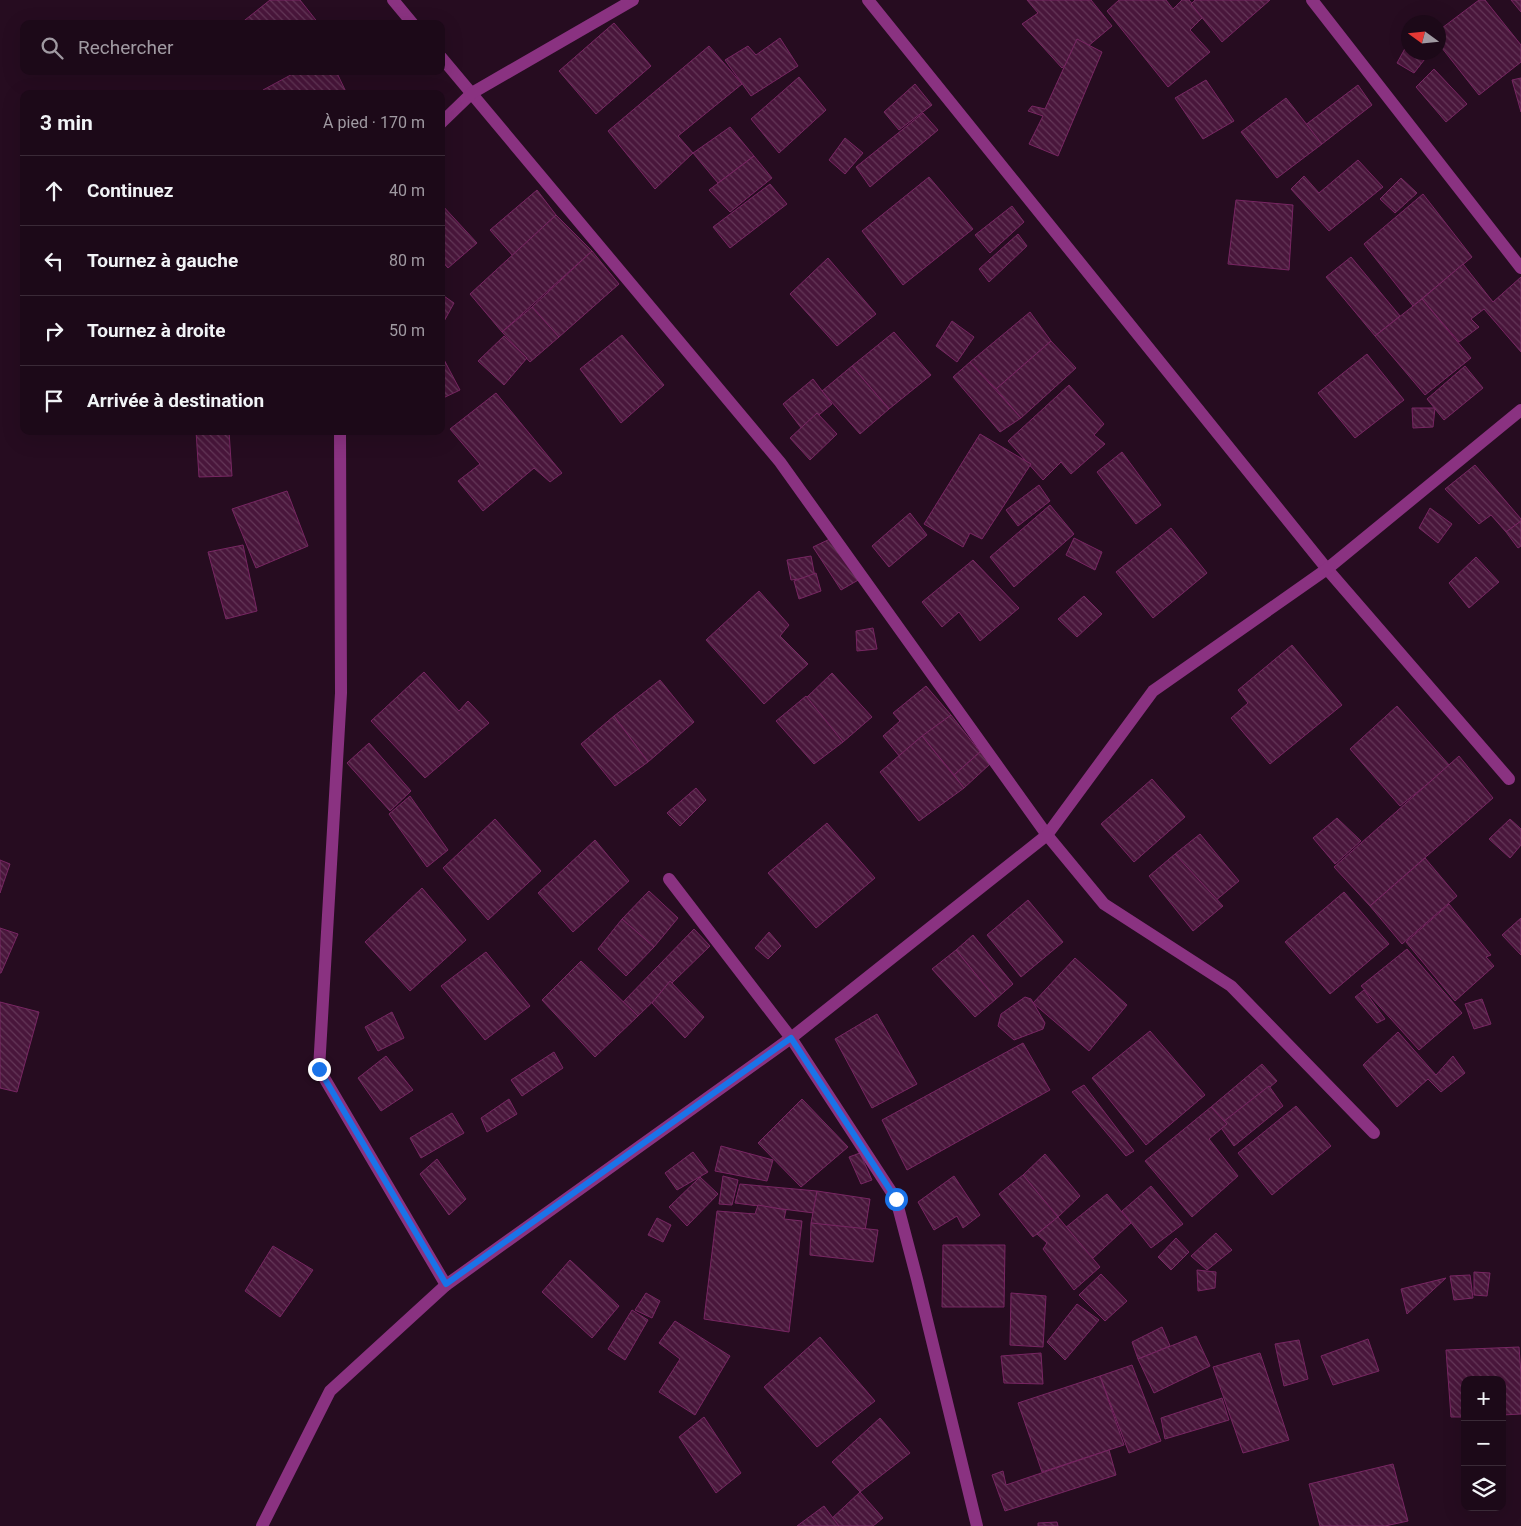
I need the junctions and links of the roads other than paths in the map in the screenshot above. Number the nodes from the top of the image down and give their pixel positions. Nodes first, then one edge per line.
1 (393, 0) edge
2 (632, 0) edge
3 (868, 0) edge
4 (1312, 0) edge
5 (410, 20) edge
6 (445, 62) edge
7 (472, 94) junction
8 (445, 119) edge
9 (1521, 268) edge
10 (1521, 410) edge
11 (340, 435) edge
12 (1326, 569) junction
13 (1509, 779) dead end
14 (1047, 835) junction
15 (669, 879) dead end
16 (791, 1038) junction
17 (1374, 1133) dead end
18 (446, 1284) junction
19 (262, 1526) edge
20 (977, 1526) edge

1 - 5 street
2 - 7 street
3 - 12 street
4 - 9 street
6 - 7 street
7 - 8 street
7 - 14 street
10 - 12 street
11 - 18 street
12 - 13 street
12 - 14 street
14 - 16 street
14 - 17 street
15 - 16 street
16 - 18 street
16 - 20 street
18 - 19 street

